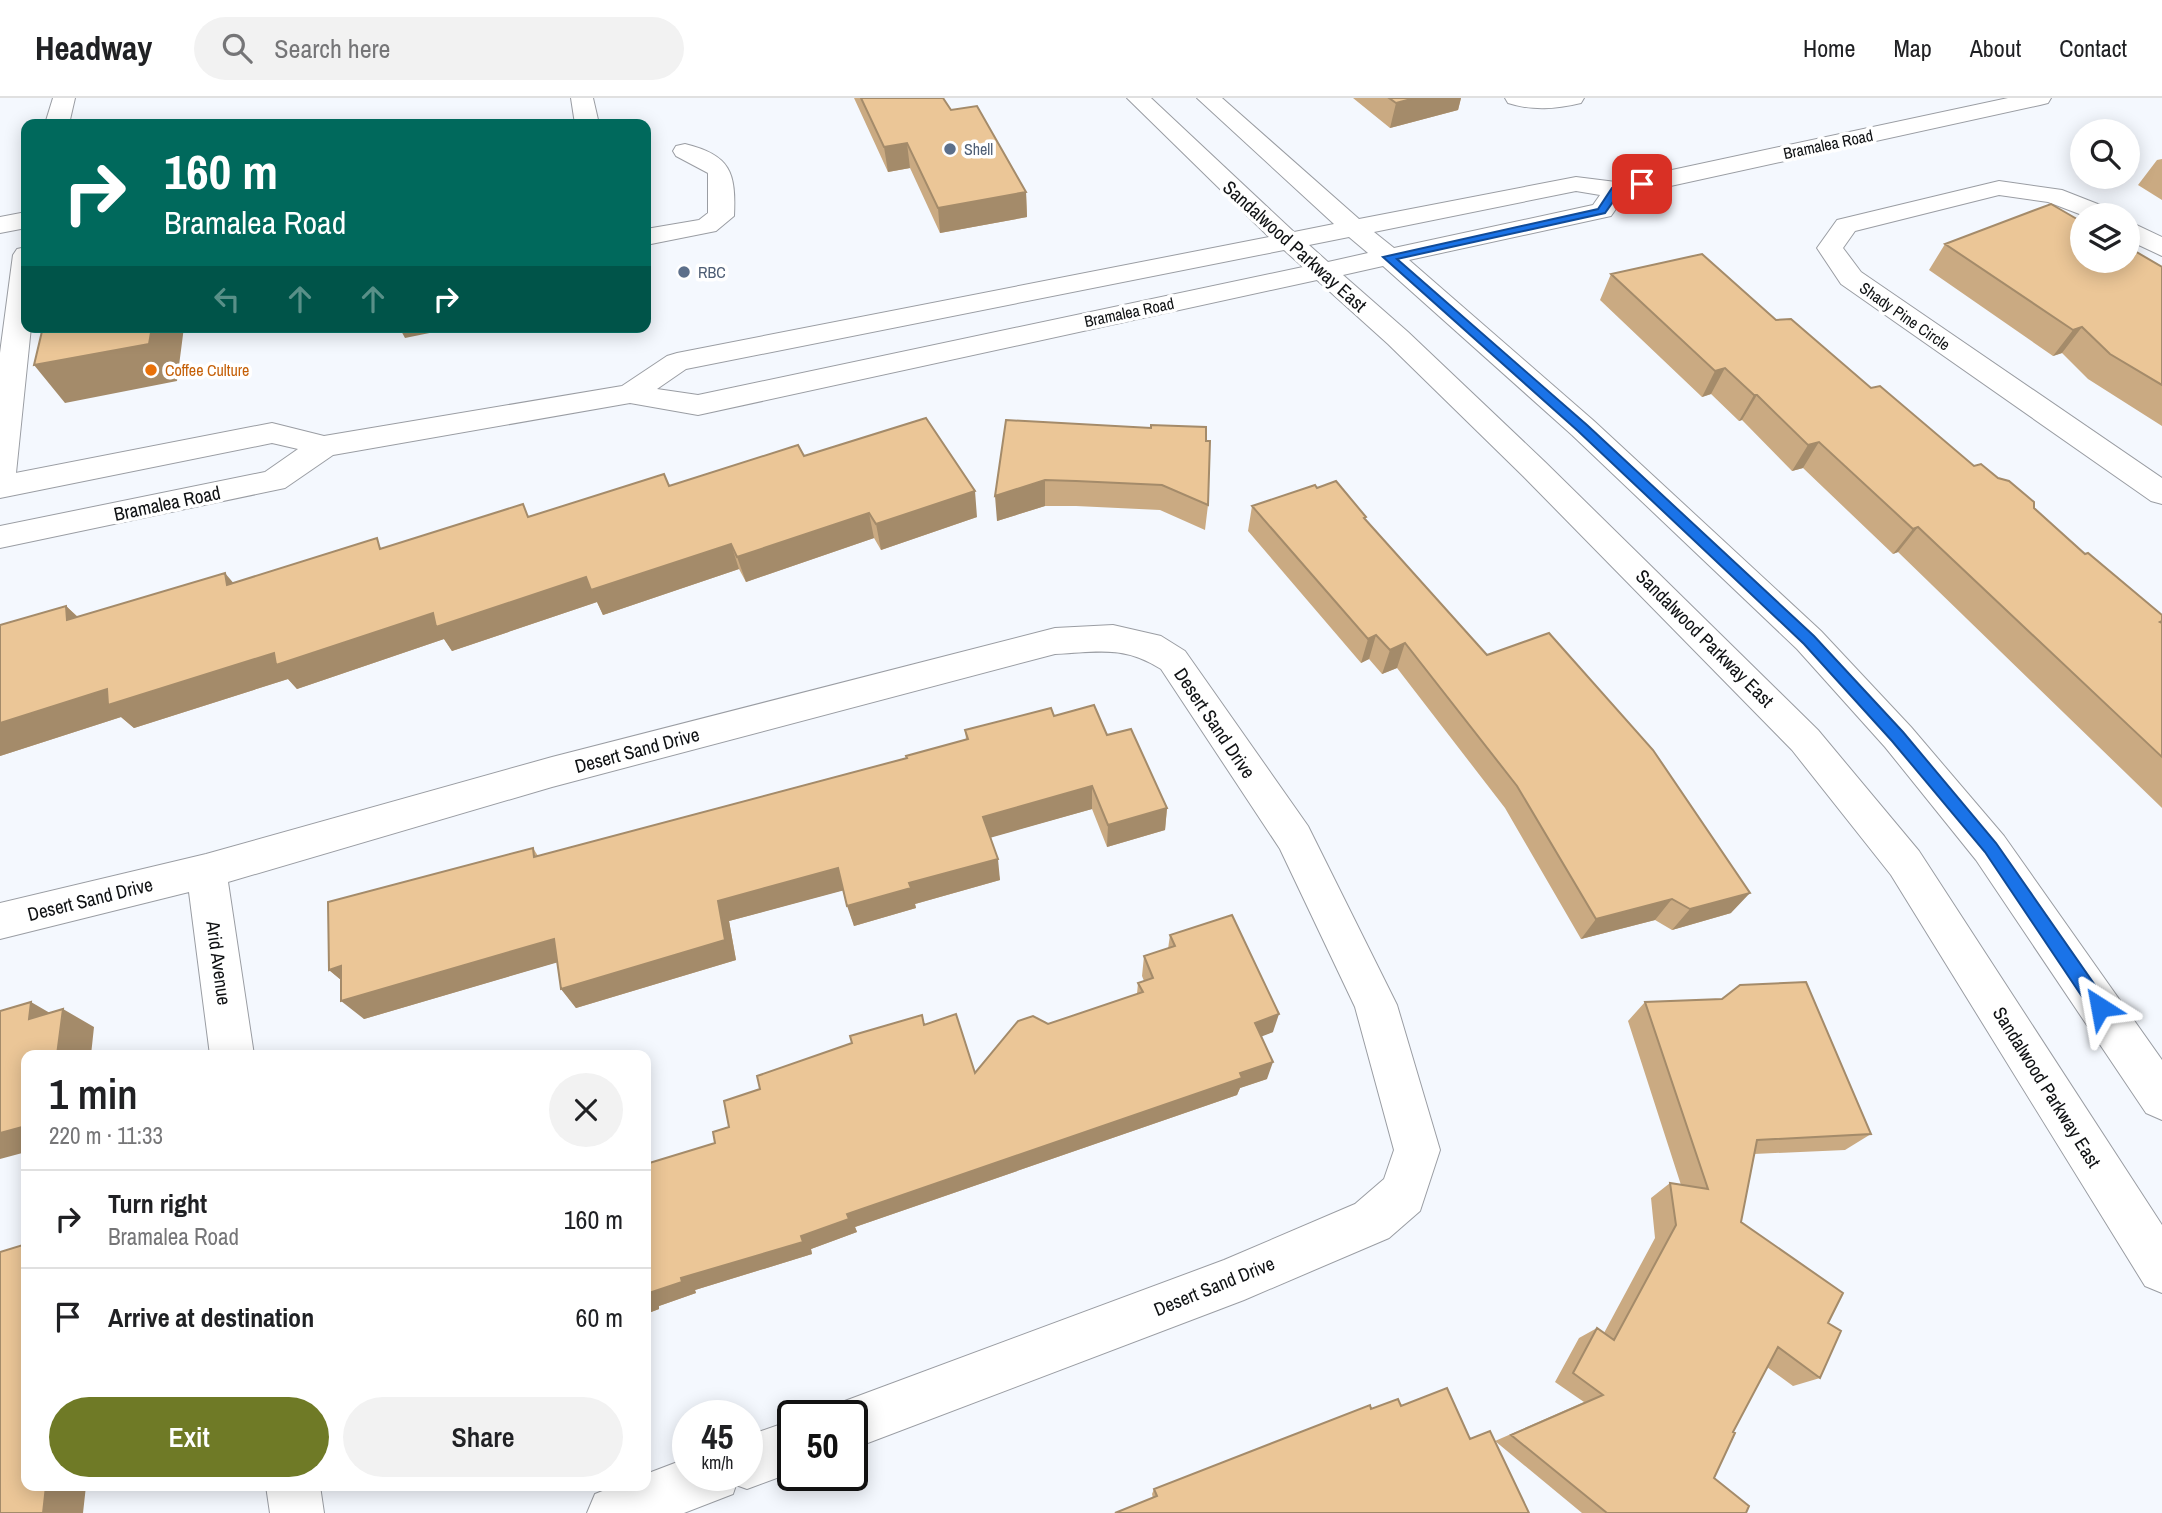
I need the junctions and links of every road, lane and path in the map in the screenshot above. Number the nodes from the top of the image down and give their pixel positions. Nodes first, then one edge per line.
1 (64, 98) edge
2 (582, 98) edge
3 (1138, 98) edge
4 (1208, 98) edge
5 (1516, 98) edge
6 (1573, 98) edge
7 (2040, 98) edge
8 (58, 119) edge
9 (586, 119) edge
10 (685, 151) dead end
11 (1616, 190) junction
12 (2073, 203) edge
13 (21, 221) edge
14 (0, 225) edge
15 (1355, 228) junction
16 (651, 236) edge
17 (2140, 236) edge
18 (1289, 241) junction
19 (2162, 248) edge
20 (1389, 257) junction
21 (1322, 271) junction
22 (21, 298) edge
23 (631, 394) junction
24 (324, 446) junction
25 (0, 472) edge
26 (0, 487) edge
27 (2162, 493) edge
28 (0, 537) edge
29 (206, 871) junction
30 (0, 921) edge
31 (231, 1050) edge
32 (2162, 1098) edge
33 (2162, 1269) edge
34 (868, 1417) edge
35 (294, 1491) edge
36 (672, 1491) edge
37 (297, 1513) edge
38 (614, 1513) edge

1 - 8 main road
2 - 9 main road
3 - 18 main road, Sandalwood Parkway East
4 - 15 main road
5 - 6 main road
7 - 11 main road, Bramalea Road
10 - 16 main road
11 - 15 main road, Bramalea Road
11 - 20 main road, Bramalea Road
12 - 27 main road, Shady Pine Circle
13 - 14 main road
15 - 18 main road, Bramalea Road
15 - 20 main road
17 - 19 main road
18 - 21 main road, Sandalwood Parkway East
18 - 23 main road, Bramalea Road
20 - 21 main road, Bramalea Road
20 - 32 main road
21 - 23 main road, Bramalea Road
21 - 33 main road, Sandalwood Parkway East
22 - 25 main road
23 - 24 main road, Bramalea Road
24 - 26 main road, Bramalea Road
24 - 28 main road, Bramalea Road
29 - 30 main road, Desert Sand Drive
29 - 31 main road, Arid Avenue
29 - 34 main road, Desert Sand Drive
35 - 37 main road
36 - 38 main road

